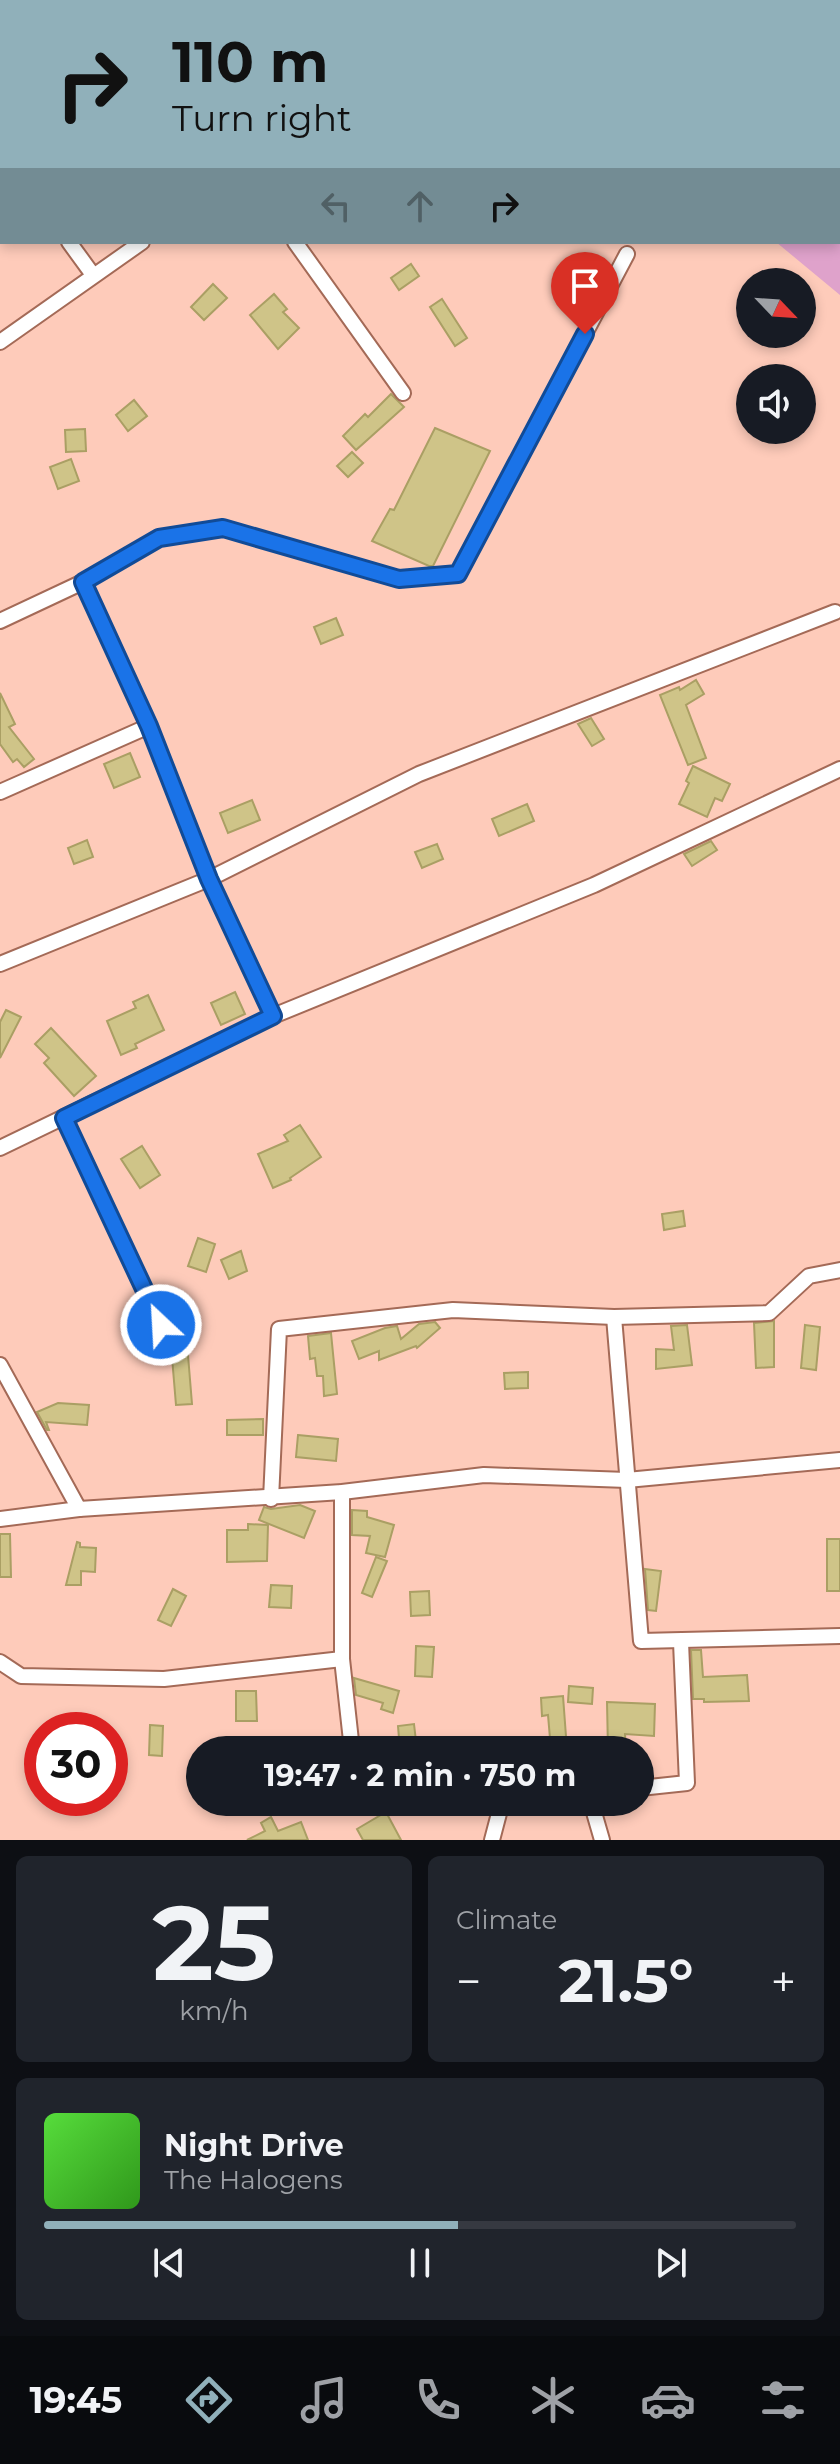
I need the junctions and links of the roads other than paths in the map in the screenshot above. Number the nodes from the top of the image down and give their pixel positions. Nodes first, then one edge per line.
1 (70, 244) edge
2 (139, 244) edge
3 (296, 244) edge
4 (627, 254) dead end
5 (93, 275) junction
6 (0, 342) edge
7 (403, 393) dead end
8 (83, 582) junction
9 (835, 612) dead end
10 (0, 621) edge
11 (149, 726) junction
12 (840, 769) edge
13 (0, 792) edge
14 (209, 879) junction
15 (0, 964) edge
16 (273, 1016) junction
17 (64, 1118) junction
18 (0, 1148) edge
19 (840, 1270) edge
20 (614, 1317) junction
21 (161, 1325) dead end
22 (0, 1365) edge
23 (840, 1460) edge
24 (627, 1480) junction
25 (342, 1492) junction
26 (271, 1499) junction
27 (79, 1509) junction
28 (0, 1519) edge
29 (840, 1636) edge
30 (681, 1642) junction
31 (342, 1659) junction
32 (0, 1662) edge
33 (350, 1736) edge
34 (654, 1787) edge
35 (498, 1816) edge
36 (595, 1816) edge
37 (492, 1840) edge
38 (602, 1840) edge

1 - 5 street
2 - 5 street
3 - 7 street
4 - 8 street
5 - 6 street
8 - 10 street
8 - 11 street
9 - 14 street
11 - 13 street
11 - 14 street
12 - 16 street
14 - 15 street
14 - 16 street
16 - 17 street
17 - 18 street
17 - 21 street
19 - 20 street
20 - 24 street
20 - 26 street
22 - 27 street
23 - 24 street
24 - 25 street
24 - 30 street
25 - 26 street
25 - 31 street
26 - 27 street
27 - 28 street
29 - 30 street
30 - 34 street
31 - 32 street
31 - 33 street
35 - 37 street
36 - 38 street

